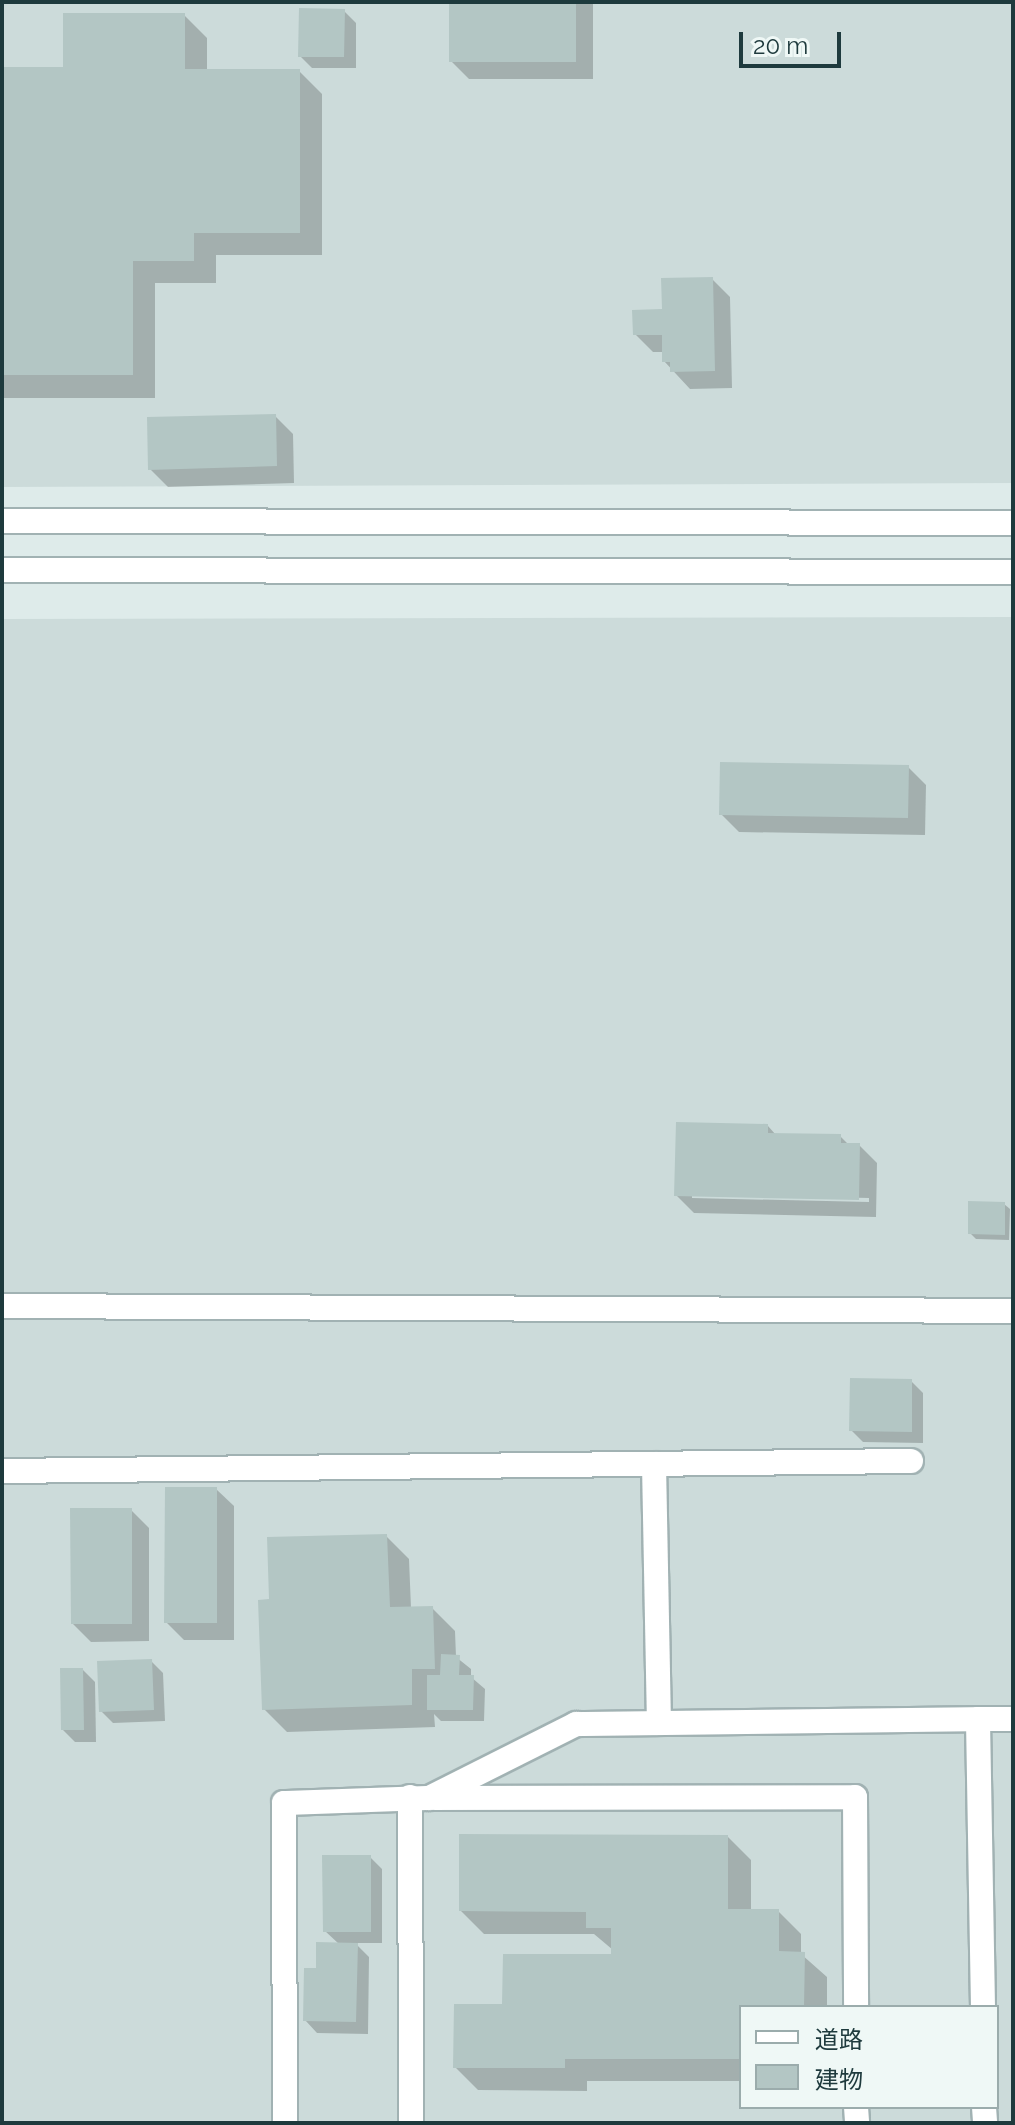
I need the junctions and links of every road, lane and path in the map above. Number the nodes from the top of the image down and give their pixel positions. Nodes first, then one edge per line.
1 (2, 521) edge
2 (1013, 523) edge
3 (2, 570) edge
4 (1013, 572) edge
5 (2, 1306) edge
6 (1013, 1311) edge
7 (911, 1461) dead end
8 (654, 1464) junction
9 (2, 1471) edge
10 (978, 1719) junction
11 (1013, 1719) edge
12 (659, 1723) junction
13 (419, 1798) junction
14 (856, 2005) edge
15 (983, 2005) edge
16 (285, 2123) edge
17 (411, 2123) edge

1 - 2 street
3 - 4 street
5 - 6 street
7 - 8 street
8 - 9 street
8 - 12 street
10 - 11 street
10 - 12 street
10 - 15 street
12 - 13 street
13 - 14 street
13 - 16 street
13 - 17 street

